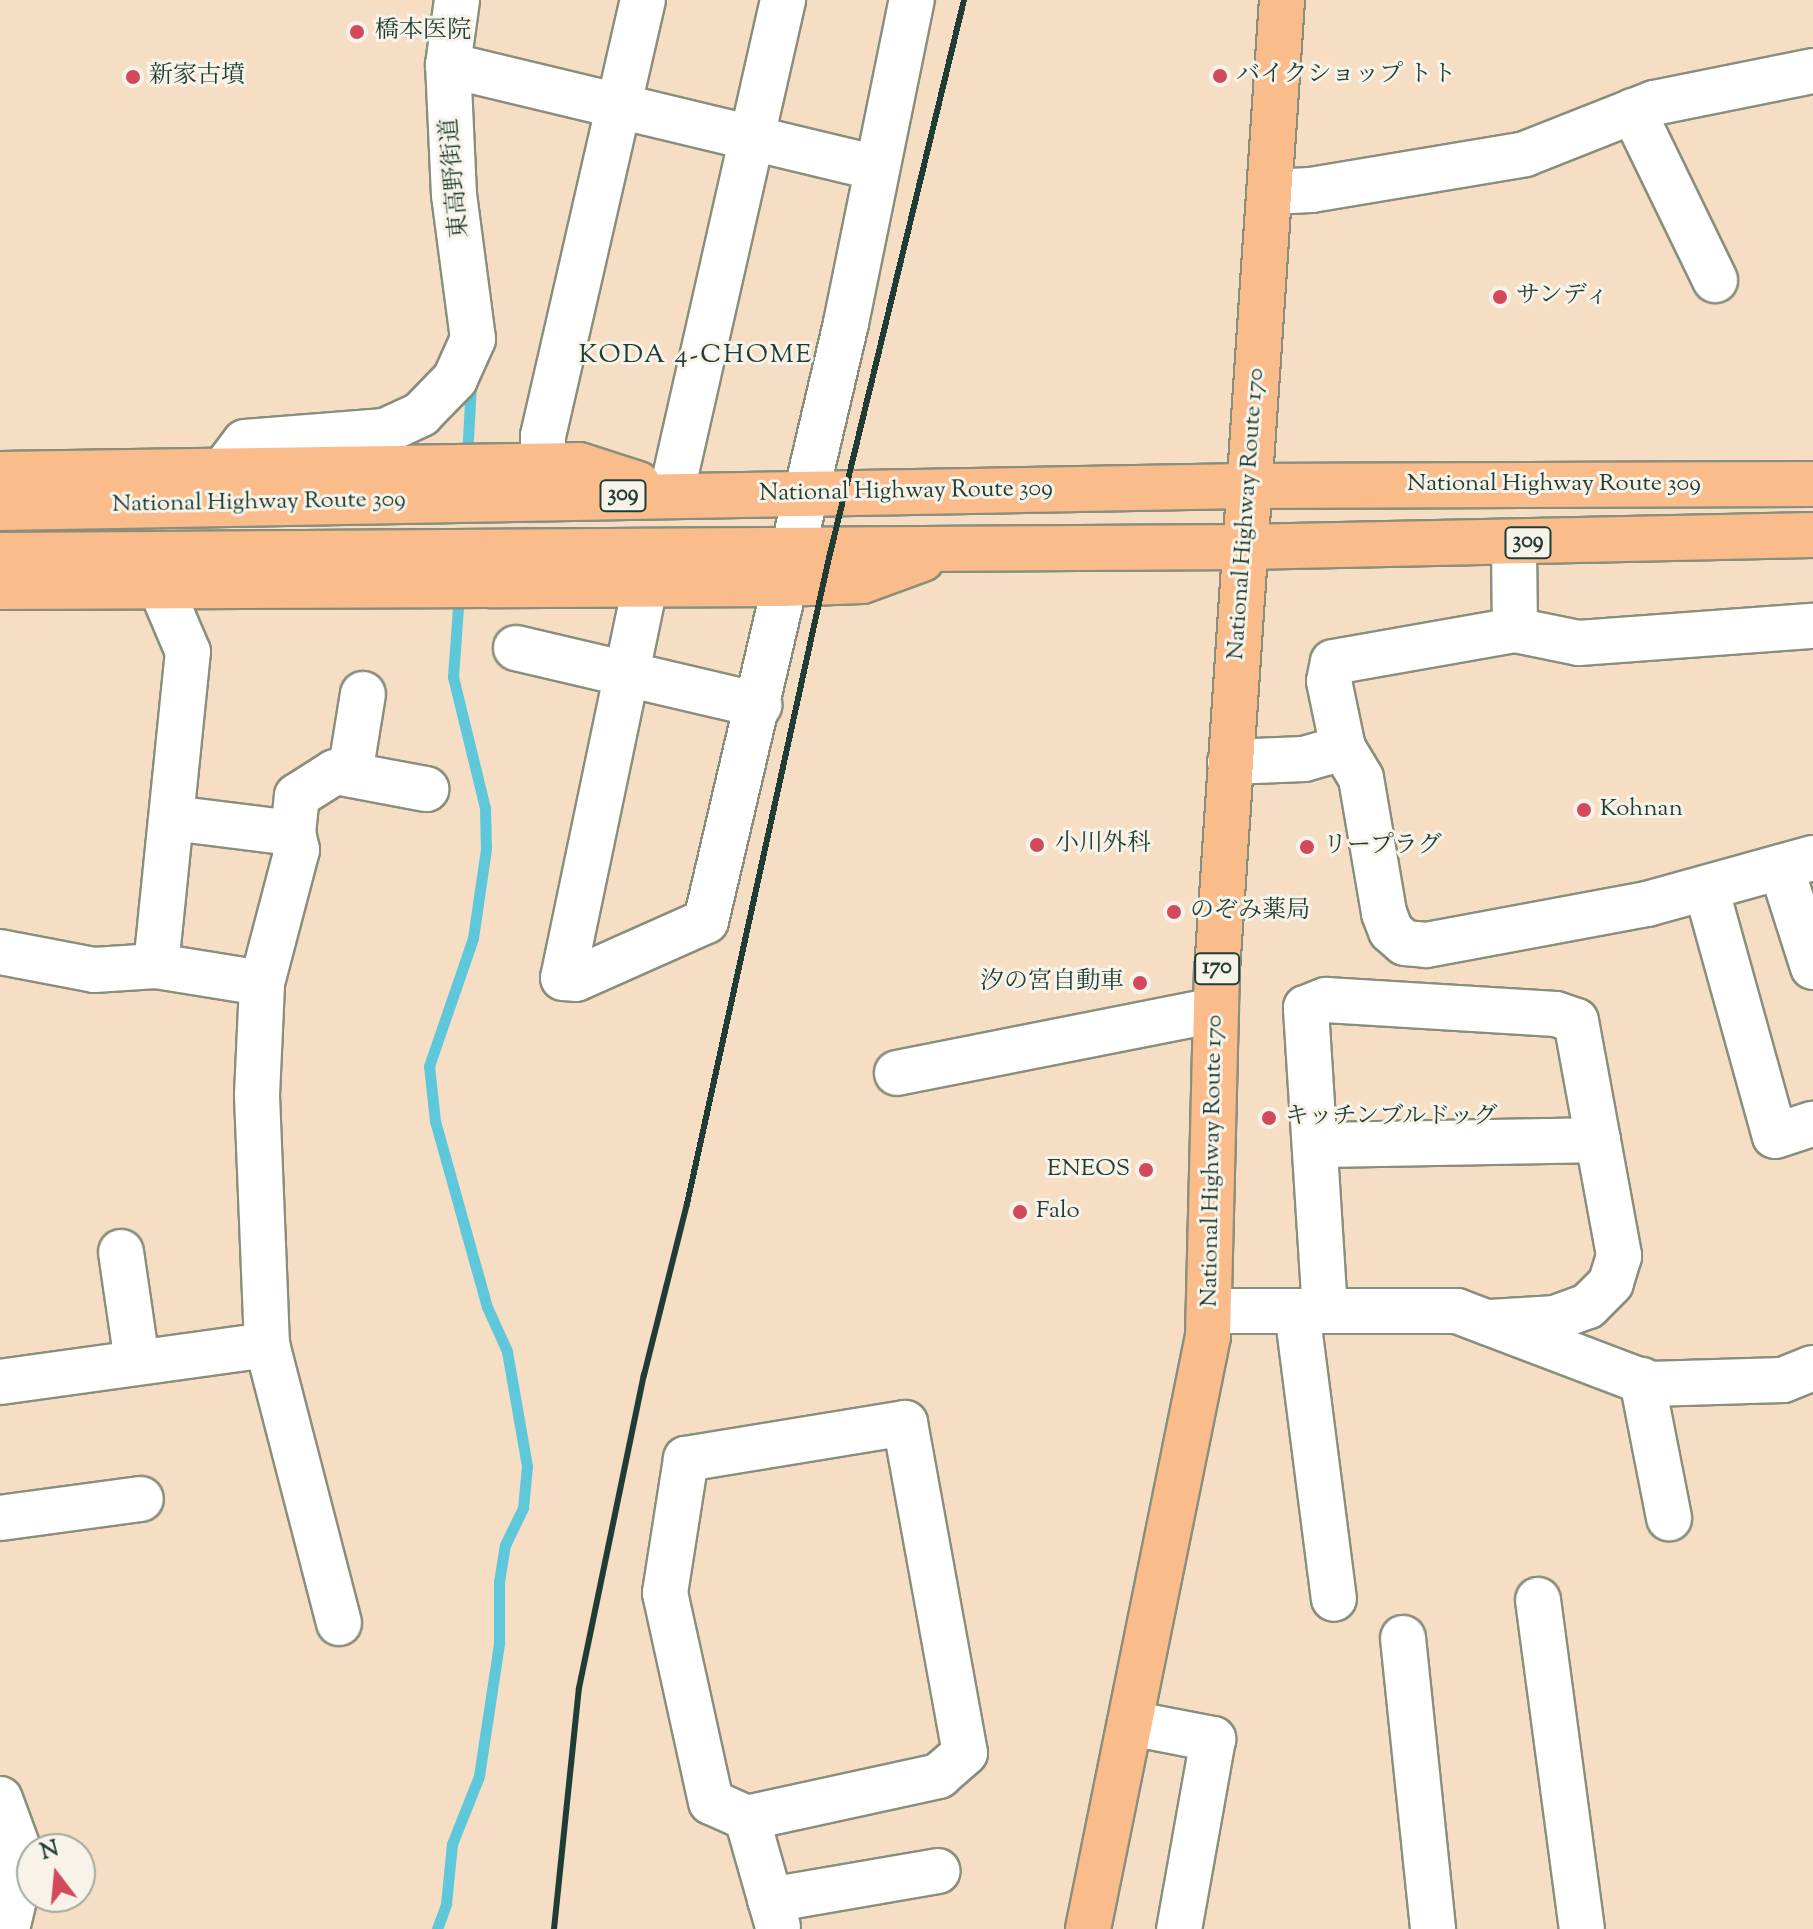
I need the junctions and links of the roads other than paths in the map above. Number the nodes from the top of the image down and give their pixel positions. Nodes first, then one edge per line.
1 (457, 0) edge
2 (643, 0) edge
3 (783, 0) edge
4 (912, 0) edge
5 (1282, 0) edge
6 (448, 65) junction
7 (1813, 71) edge
8 (619, 105) junction
9 (1633, 111) junction
10 (752, 137) junction
11 (874, 167) junction
12 (1270, 192) junction
13 (1715, 280) dead end
14 (543, 466) junction
15 (223, 471) junction
16 (0, 474) edge
17 (1813, 484) edge
18 (1246, 486) junction
19 (804, 493) junction
20 (671, 495) junction
21 (0, 508) edge
22 (1813, 535) edge
23 (1514, 543) junction
24 (1244, 547) junction
25 (0, 555) edge
26 (787, 567) junction
27 (47, 586) junction
28 (160, 586) junction
29 (645, 586) junction
30 (0, 587) edge
31 (0, 606) edge
32 (1813, 626) edge
33 (1515, 630) junction
34 (516, 648) dead end
35 (630, 674) junction
36 (363, 694) dead end
37 (759, 705) junction
38 (1343, 748) junction
39 (1230, 762) junction
40 (350, 774) junction
41 (426, 789) dead end
42 (172, 818) junction
43 (293, 833) junction
44 (1797, 863) edge
45 (1706, 888) junction
46 (0, 952) edge
47 (156, 966) junction
48 (1813, 966) edge
49 (262, 983) junction
50 (1216, 1010) junction
51 (897, 1073) dead end
52 (1813, 1124) edge
53 (1598, 1140) junction
54 (1315, 1145) junction
55 (121, 1252) dead end
56 (1210, 1311) junction
57 (1311, 1311) junction
58 (1487, 1322) junction
59 (267, 1345) junction
60 (137, 1362) junction
61 (1813, 1368) edge
62 (1642, 1380) junction
63 (0, 1382) edge
64 (141, 1499) dead end
65 (0, 1518) edge
66 (1669, 1518) dead end
67 (1334, 1599) dead end
68 (1538, 1600) dead end
69 (339, 1623) dead end
70 (1403, 1638) dead end
71 (1130, 1723) junction
72 (0, 1799) edge
73 (747, 1818) junction
74 (938, 1871) dead end
75 (774, 1914) edge
76 (7, 1929) edge
77 (1088, 1929) edge
78 (1179, 1929) edge
79 (1433, 1929) edge
80 (1582, 1929) edge

1 - 6 street, 東高野街道
2 - 8 street
3 - 10 street
4 - 11 street
5 - 12 highway, National Highway Route 170 / 170
6 - 8 street
6 - 15 street, 東高野街道
7 - 9 street
8 - 10 street
8 - 14 street
9 - 12 street
9 - 13 street
10 - 11 street
10 - 20 street
11 - 19 street
12 - 18 highway, National Highway Route 170 / 170
14 - 15 highway, 309
14 - 20 highway, 309
15 - 16 highway, 309
17 - 18 highway, National Highway Route 309 / 309
18 - 19 highway, National Highway Route 309 / 309
18 - 24 highway, National Highway Route 170 / 170
19 - 20 highway, National Highway Route 309 / 309
19 - 26 street
20 - 21 highway, National Highway Route 309 / 309
22 - 23 highway, National Highway Route 309 / 309
23 - 24 highway, National Highway Route 309 / 309
23 - 33 street
24 - 26 highway, National Highway Route 309 / 309
24 - 39 highway, National Highway Route 170 / 170
25 - 26 highway, National Highway Route 309 / 309
26 - 29 highway, 309
26 - 37 street
27 - 28 highway, 309
27 - 30 highway, 309
27 - 31 street
28 - 29 highway, 309
28 - 42 street
29 - 35 street
32 - 33 street
33 - 38 street
34 - 35 street
35 - 37 street
35 - 37 street
36 - 40 street
38 - 39 street
38 - 45 street
39 - 50 highway, National Highway Route 170 / 170
40 - 41 street
40 - 43 street
42 - 43 street
42 - 47 street
43 - 49 street
44 - 45 street
44 - 48 street
45 - 52 street
46 - 47 street
47 - 49 street
49 - 59 street
50 - 51 street
50 - 56 highway, National Highway Route 170 / 170
53 - 54 street
53 - 54 street
53 - 58 street
54 - 57 street
55 - 60 street
56 - 57 street
56 - 71 highway, National Highway Route 170 / 170
57 - 58 street
57 - 67 street
58 - 62 street
59 - 60 street
59 - 69 street
60 - 63 street
61 - 62 street
62 - 66 street
64 - 65 street
68 - 80 street
70 - 79 street
71 - 77 highway, National Highway Route 170 / 170
71 - 78 street
72 - 76 street
73 - 73 street
73 - 75 street
74 - 75 street

